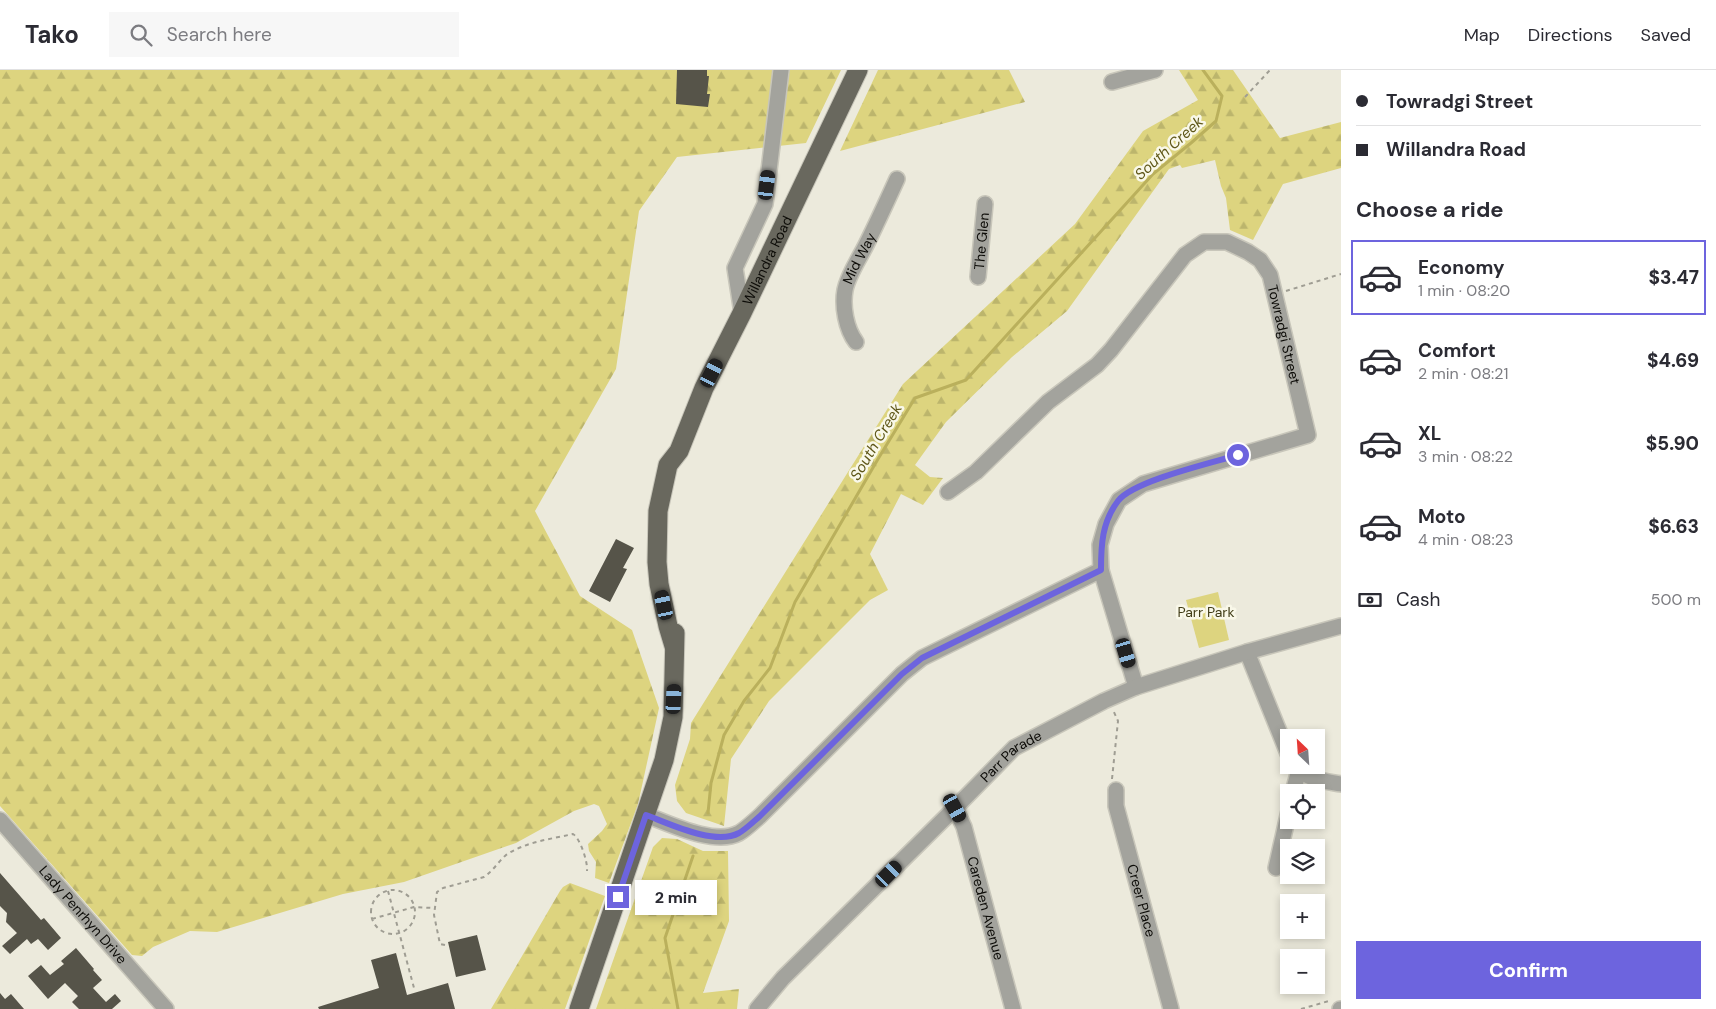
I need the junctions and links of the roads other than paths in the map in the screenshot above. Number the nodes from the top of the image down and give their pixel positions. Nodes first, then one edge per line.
1 (781, 70) edge
2 (858, 70) edge
3 (1155, 70) edge
4 (1112, 82) dead end
5 (897, 179) dead end
6 (985, 204) dead end
7 (978, 277) dead end
8 (742, 313) junction
9 (856, 342) dead end
10 (948, 492) dead end
11 (1101, 570) junction
12 (1341, 626) edge
13 (1247, 652) junction
14 (1136, 687) junction
15 (1280, 734) edge
16 (1306, 774) edge
17 (1341, 784) edge
18 (1116, 790) road end
19 (955, 808) junction
20 (646, 815) junction
21 (0, 820) edge
22 (1285, 829) edge
23 (1276, 868) dead end
24 (166, 1009) edge
25 (579, 1009) edge
26 (757, 1009) edge
27 (1013, 1009) edge
28 (1171, 1009) edge

1 - 8 street
2 - 8 main road, Willandra Road
3 - 4 street
5 - 9 street, Mid Way
6 - 7 street, The Glen
8 - 20 main road, Willandra Road
10 - 11 street, Towradgi Street
11 - 14 street, Towradgi Street
11 - 20 street
12 - 13 street, Parr Parade
13 - 14 street, Parr Parade
13 - 15 street
14 - 19 street, Parr Parade
16 - 17 street
18 - 28 street, Creer Place
19 - 26 street, Parr Parade
19 - 27 street, Careden Avenue
20 - 25 main road, Willandra Road
21 - 24 street, Lady Penrhyn Drive
22 - 23 street

